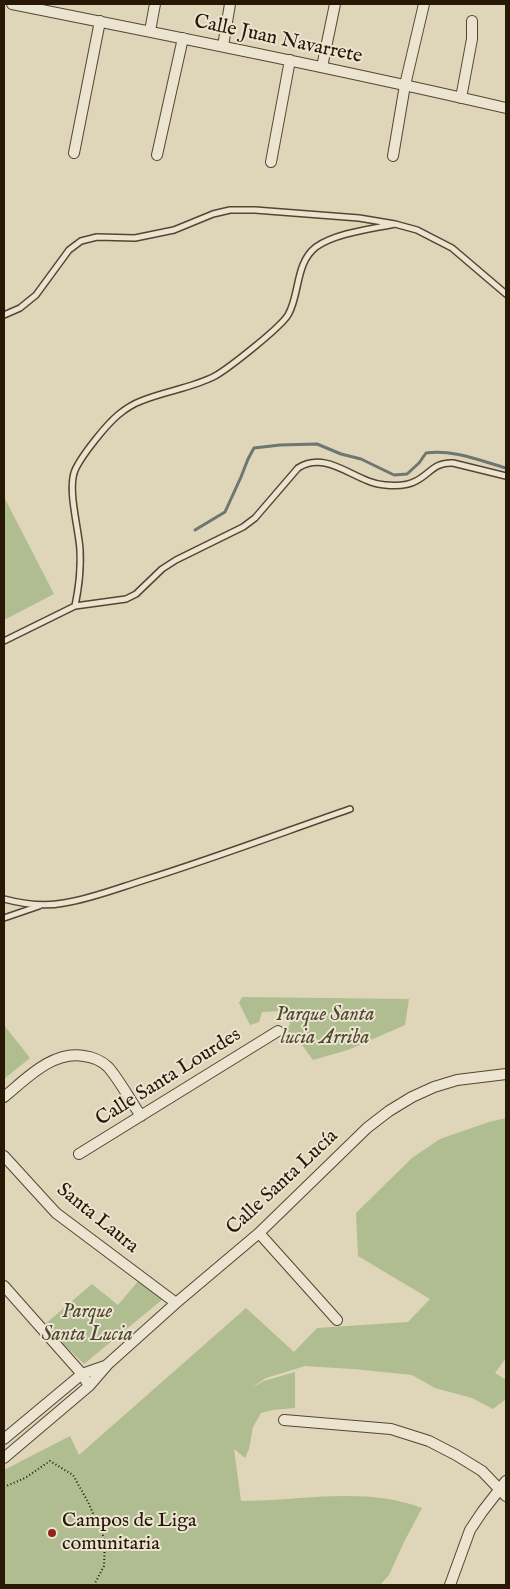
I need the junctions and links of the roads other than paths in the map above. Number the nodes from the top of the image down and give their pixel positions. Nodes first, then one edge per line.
1 (12, 4) edge
2 (155, 4) edge
3 (230, 4) edge
4 (334, 4) edge
5 (424, 4) edge
6 (100, 22) junction
7 (472, 22) dead end
8 (150, 31) junction
9 (183, 38) junction
10 (223, 46) junction
11 (290, 60) junction
12 (322, 67) junction
13 (405, 85) junction
14 (461, 98) junction
15 (506, 108) edge
16 (74, 153) dead end
17 (157, 155) dead end
18 (393, 156) dead end
19 (271, 162) dead end
20 (395, 224) junction
21 (506, 294) edge
22 (4, 315) edge
23 (506, 476) edge
24 (75, 606) junction
25 (4, 641) edge
26 (350, 809) dead end
27 (4, 899) edge
28 (42, 905) junction
29 (4, 918) edge
30 (278, 1031) dead end
31 (506, 1074) edge
32 (4, 1097) edge
33 (140, 1116) junction
34 (79, 1154) dead end
35 (4, 1156) edge
36 (259, 1233) junction
37 (4, 1286) edge
38 (176, 1302) junction
39 (336, 1320) dead end
40 (108, 1364) junction
41 (82, 1374) junction
42 (89, 1386) junction
43 (284, 1420) dead end
44 (4, 1439) edge
45 (4, 1458) edge
46 (504, 1488) edge
47 (450, 1585) edge

1 - 6 street, Calle Juan Navarrete
2 - 8 street
3 - 10 street
4 - 12 street
5 - 13 street
6 - 8 street, Calle Juan Navarrete
6 - 16 street
7 - 14 street
8 - 9 street, Calle Juan Navarrete
9 - 10 street, Calle Juan Navarrete
9 - 17 street
10 - 11 street, Calle Juan Navarrete
11 - 12 street, Calle Juan Navarrete
11 - 19 street
12 - 13 street, Calle Juan Navarrete
13 - 14 street, Calle Juan Navarrete
13 - 18 street
14 - 15 street, Calle Juan Navarrete
20 - 21 lane
20 - 22 lane
20 - 24 lane
23 - 24 lane
24 - 25 lane
26 - 28 lane
27 - 28 lane
28 - 29 lane
30 - 33 street, Calle Santa Lourdes
31 - 36 street, Calle Santa Lucía
32 - 33 street
33 - 34 street, Calle Santa Lourdes
35 - 38 street, Santa Laura
36 - 38 street, Calle Santa Lucía
36 - 39 street
37 - 41 street
38 - 40 street, Calle Santa Lucía
40 - 41 street, Calle Santa Lucía
40 - 42 street, Calle Santa Lucía
41 - 42 street
41 - 44 street, Calle Santa Lucía
42 - 45 street, Calle Santa Lucía
43 - 46 street
46 - 47 street

